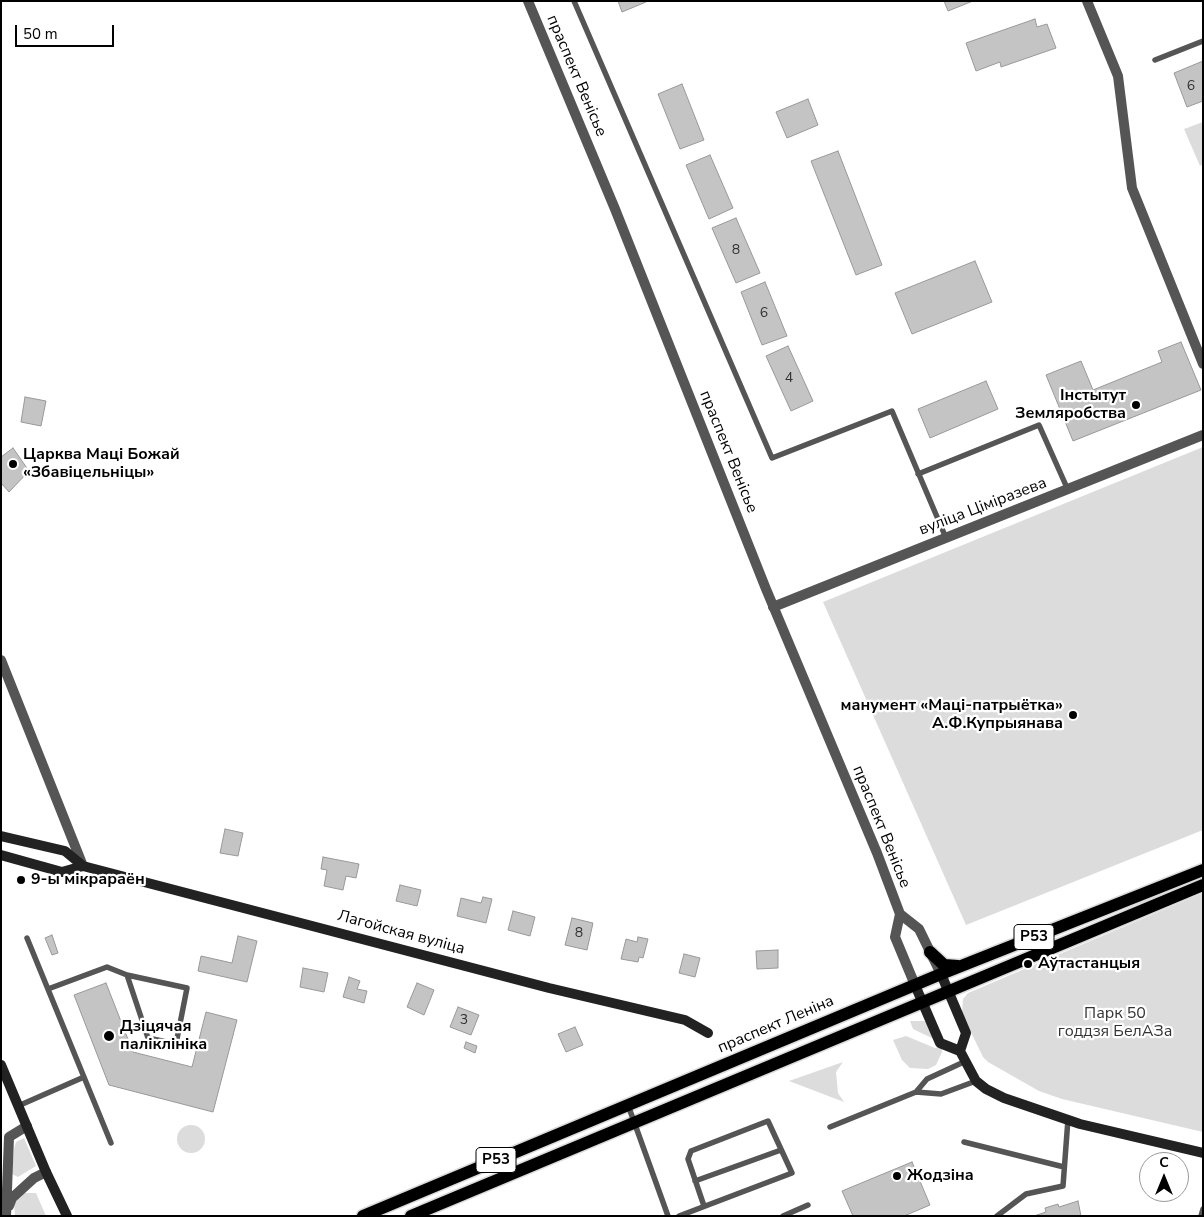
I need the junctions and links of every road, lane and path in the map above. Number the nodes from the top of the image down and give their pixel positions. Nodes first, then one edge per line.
1 (528, 1) edge
2 (574, 1) edge
3 (1087, 1) edge
4 (1203, 41) edge
5 (1155, 60) dead end
6 (1203, 364) edge
7 (1203, 434) edge
8 (918, 474) junction
9 (1068, 490) junction
10 (946, 538) junction
11 (773, 607) junction
12 (1, 660) edge
13 (1, 836) edge
14 (1, 855) edge
15 (83, 866) junction
16 (1203, 870) edge
17 (1203, 885) edge
18 (900, 914) junction
19 (27, 938) dead end
20 (930, 952) junction
21 (960, 966) junction
22 (940, 974) junction
23 (127, 975) junction
24 (915, 985) junction
25 (48, 989) junction
26 (948, 990) junction
27 (922, 1001) junction
28 (708, 1034) dead end
29 (960, 1051) junction
30 (966, 1061) junction
31 (1, 1065) edge
32 (84, 1077) junction
33 (976, 1081) junction
34 (916, 1092) junction
35 (628, 1105) junction
36 (18, 1106) junction
37 (1068, 1119) junction
38 (634, 1122) junction
39 (26, 1126) junction
40 (830, 1127) dead end
41 (964, 1142) dead end
42 (111, 1143) dead end
43 (781, 1150) junction
44 (1203, 1153) edge
45 (1064, 1166) junction
46 (46, 1172) junction
47 (695, 1181) junction
48 (808, 1205) dead end
49 (704, 1206) junction
50 (1203, 1209) edge
51 (6, 1215) edge
52 (67, 1216) edge
53 (364, 1216) edge
54 (411, 1216) edge
55 (668, 1216) edge
56 (679, 1216) edge
57 (783, 1216) edge
58 (996, 1216) edge
59 (1201, 1216) edge

1 - 11 street, праспект Венісье
2 - 8 lane
3 - 6 street
4 - 5 lane
7 - 9 street, вуліца Ціміразева
8 - 9 lane
8 - 10 lane
9 - 10 street, вуліца Ціміразева
10 - 11 street, вуліца Ціміразева
11 - 18 street, праспект Венісье
12 - 15 street
13 - 15 main road, Лагойская вуліца
14 - 15 main road, Лагойская вуліца
15 - 28 main road, Лагойская вуліца
16 - 21 main road, праспект Леніна / Р53
17 - 26 main road, Р53
18 - 20 street, праспект Венісье
18 - 24 street, праспект Венісье
19 - 25 lane
20 - 21 main road
20 - 22 street, праспект Венісье
21 - 22 main road, праспект Леніна / Р53
22 - 24 main road, праспект Леніна / Р53
22 - 26 main road
23 - 23 lane
23 - 25 lane
24 - 27 main road
24 - 35 main road, праспект Леніна / Р53
25 - 32 lane
26 - 27 main road, Р53
26 - 29 main road
27 - 29 main road
27 - 38 main road, Р53
29 - 30 main road
30 - 33 main road
30 - 34 lane
31 - 36 main road
32 - 36 lane
32 - 42 lane
33 - 34 lane
33 - 37 main road
34 - 40 lane
35 - 38 lane
35 - 53 main road, праспект Леніна / Р53
36 - 39 main road
37 - 44 main road
37 - 45 lane
38 - 54 main road, Р53
38 - 55 lane
39 - 46 main road
39 - 51 street
41 - 45 lane
43 - 47 lane
43 - 47 lane
43 - 49 lane
45 - 58 lane
46 - 51 street
46 - 52 main road
47 - 49 lane
48 - 57 lane
49 - 56 lane
50 - 59 lane

